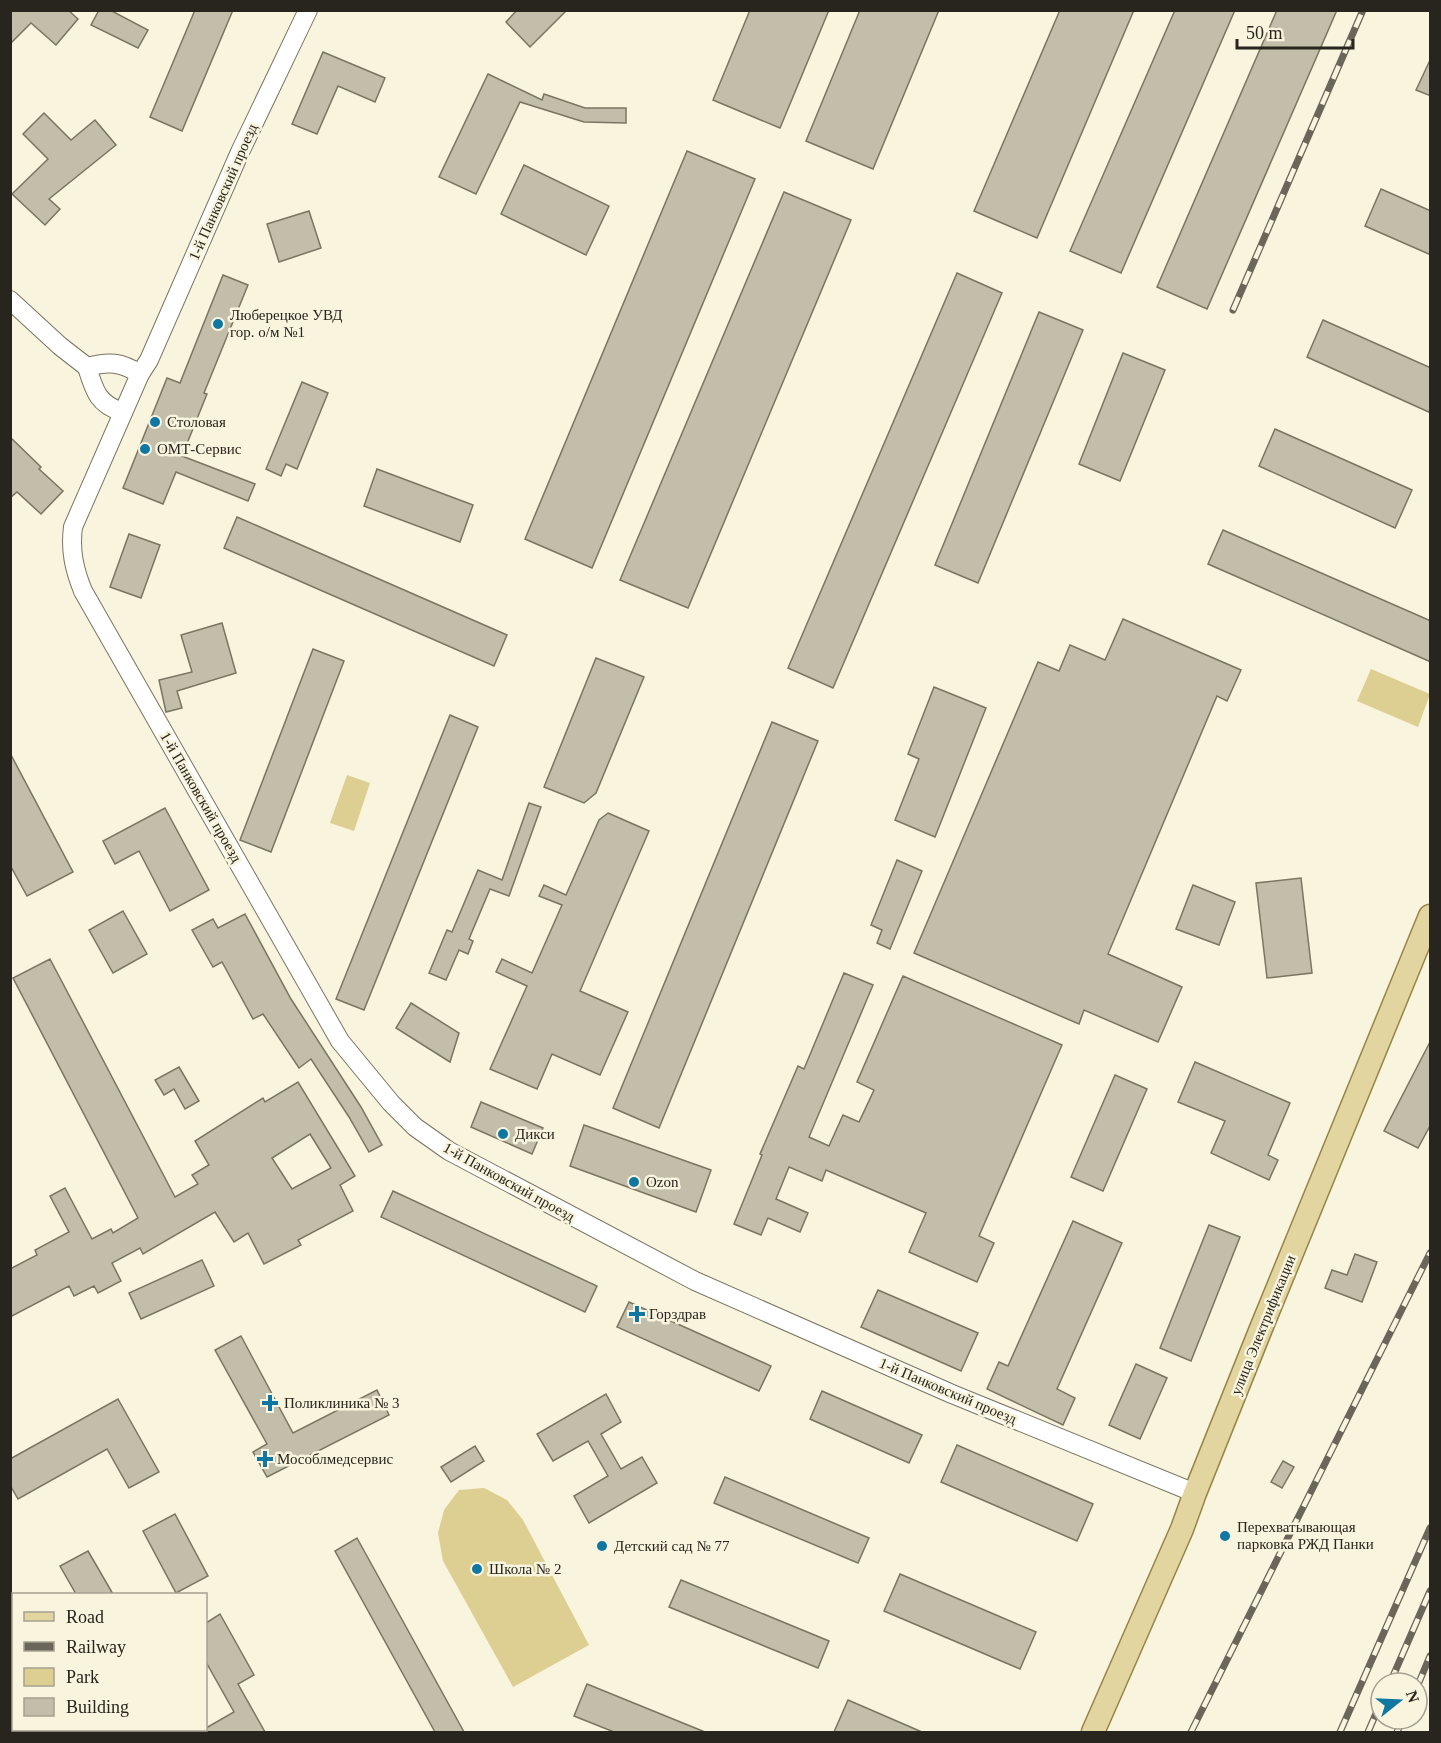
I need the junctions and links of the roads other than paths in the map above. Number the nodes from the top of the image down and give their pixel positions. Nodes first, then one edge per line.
1 (308, 10) edge
2 (10, 300) edge
3 (87, 367) junction
4 (140, 374) junction
5 (123, 412) junction
6 (1431, 916) edge
7 (1195, 1493) junction
8 (1093, 1732) edge

1 - 4 street, 1-й Панковский проезд
2 - 3 street
3 - 4 street
3 - 5 street
4 - 5 street, 1-й Панковский проезд
5 - 7 street, 1-й Панковский проезд
6 - 7 main road, улица Электрификации
7 - 8 main road, улица Электрификации

